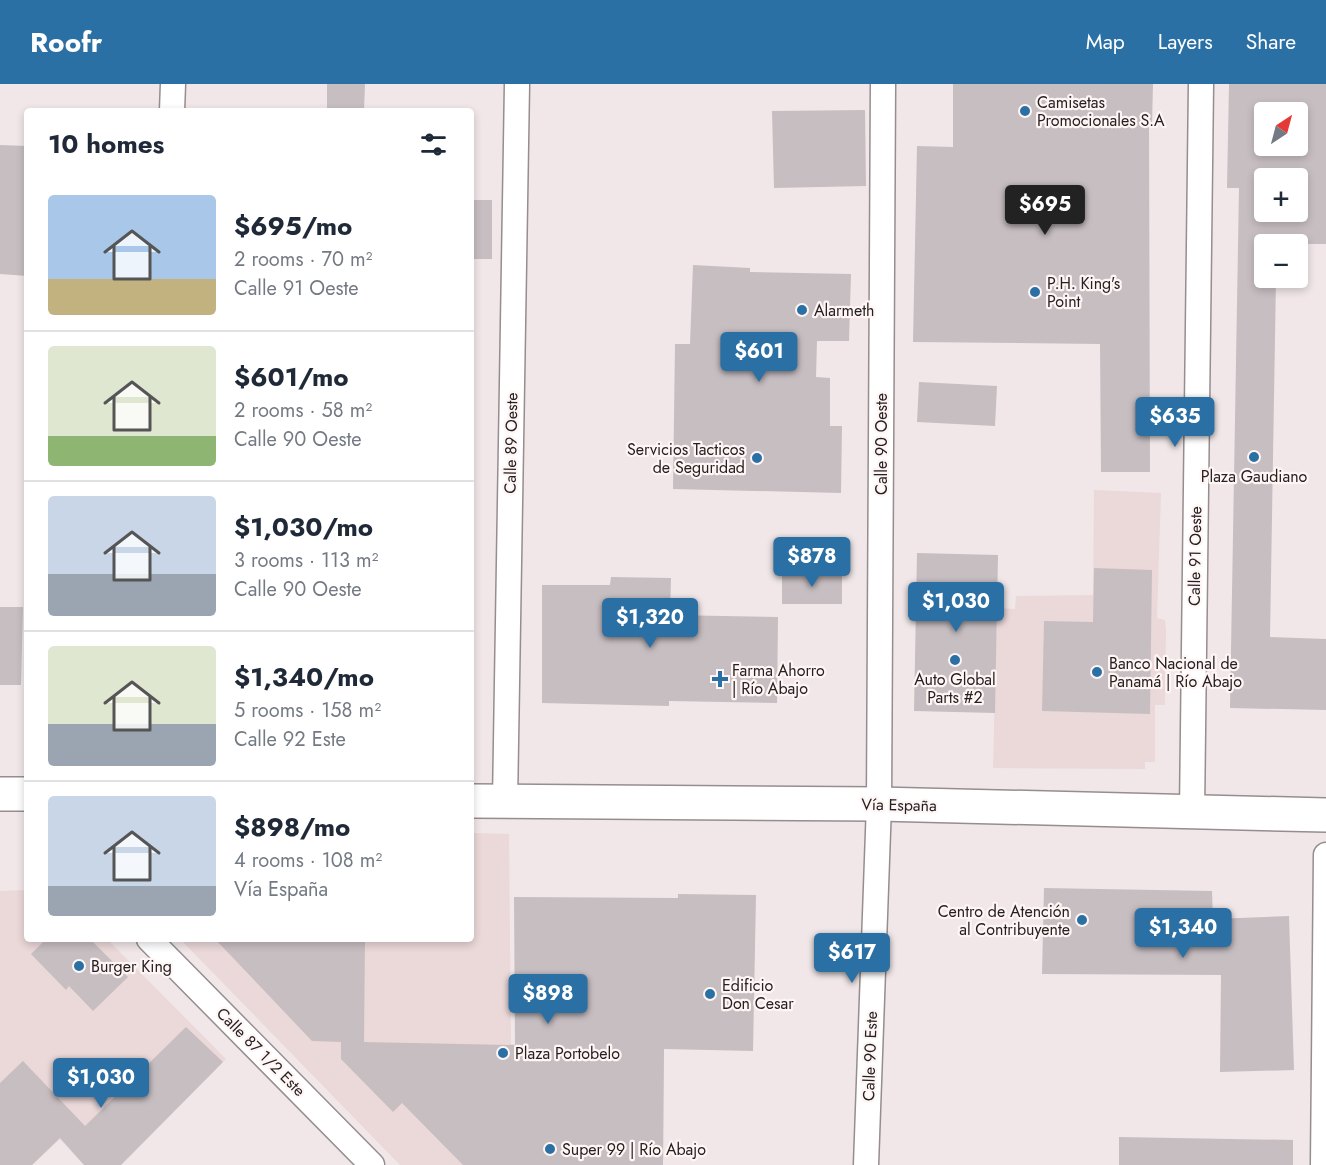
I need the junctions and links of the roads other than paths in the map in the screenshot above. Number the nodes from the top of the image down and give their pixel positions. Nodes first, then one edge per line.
1 (173, 84) edge
2 (517, 84) edge
3 (883, 84) edge
4 (1201, 84) edge
5 (172, 108) edge
6 (0, 794) edge
7 (24, 794) edge
8 (474, 801) edge
9 (505, 801) junction
10 (879, 804) junction
11 (1192, 812) junction
12 (1326, 815) edge
13 (1326, 855) edge
14 (152, 942) edge
15 (372, 1165) edge
16 (866, 1165) edge
17 (1323, 1165) edge

1 - 5 street
2 - 9 street, Calle 89 Oeste
3 - 10 street, Calle 90 Oeste
4 - 11 street, Calle 91 Oeste
6 - 7 main road
8 - 9 main road, Vía España
9 - 10 main road, Vía España
10 - 11 main road, Vía España
10 - 16 street, Calle 90 Este
11 - 12 main road, Vía España
13 - 17 street
14 - 15 street, Calle 87 1/2 Este

